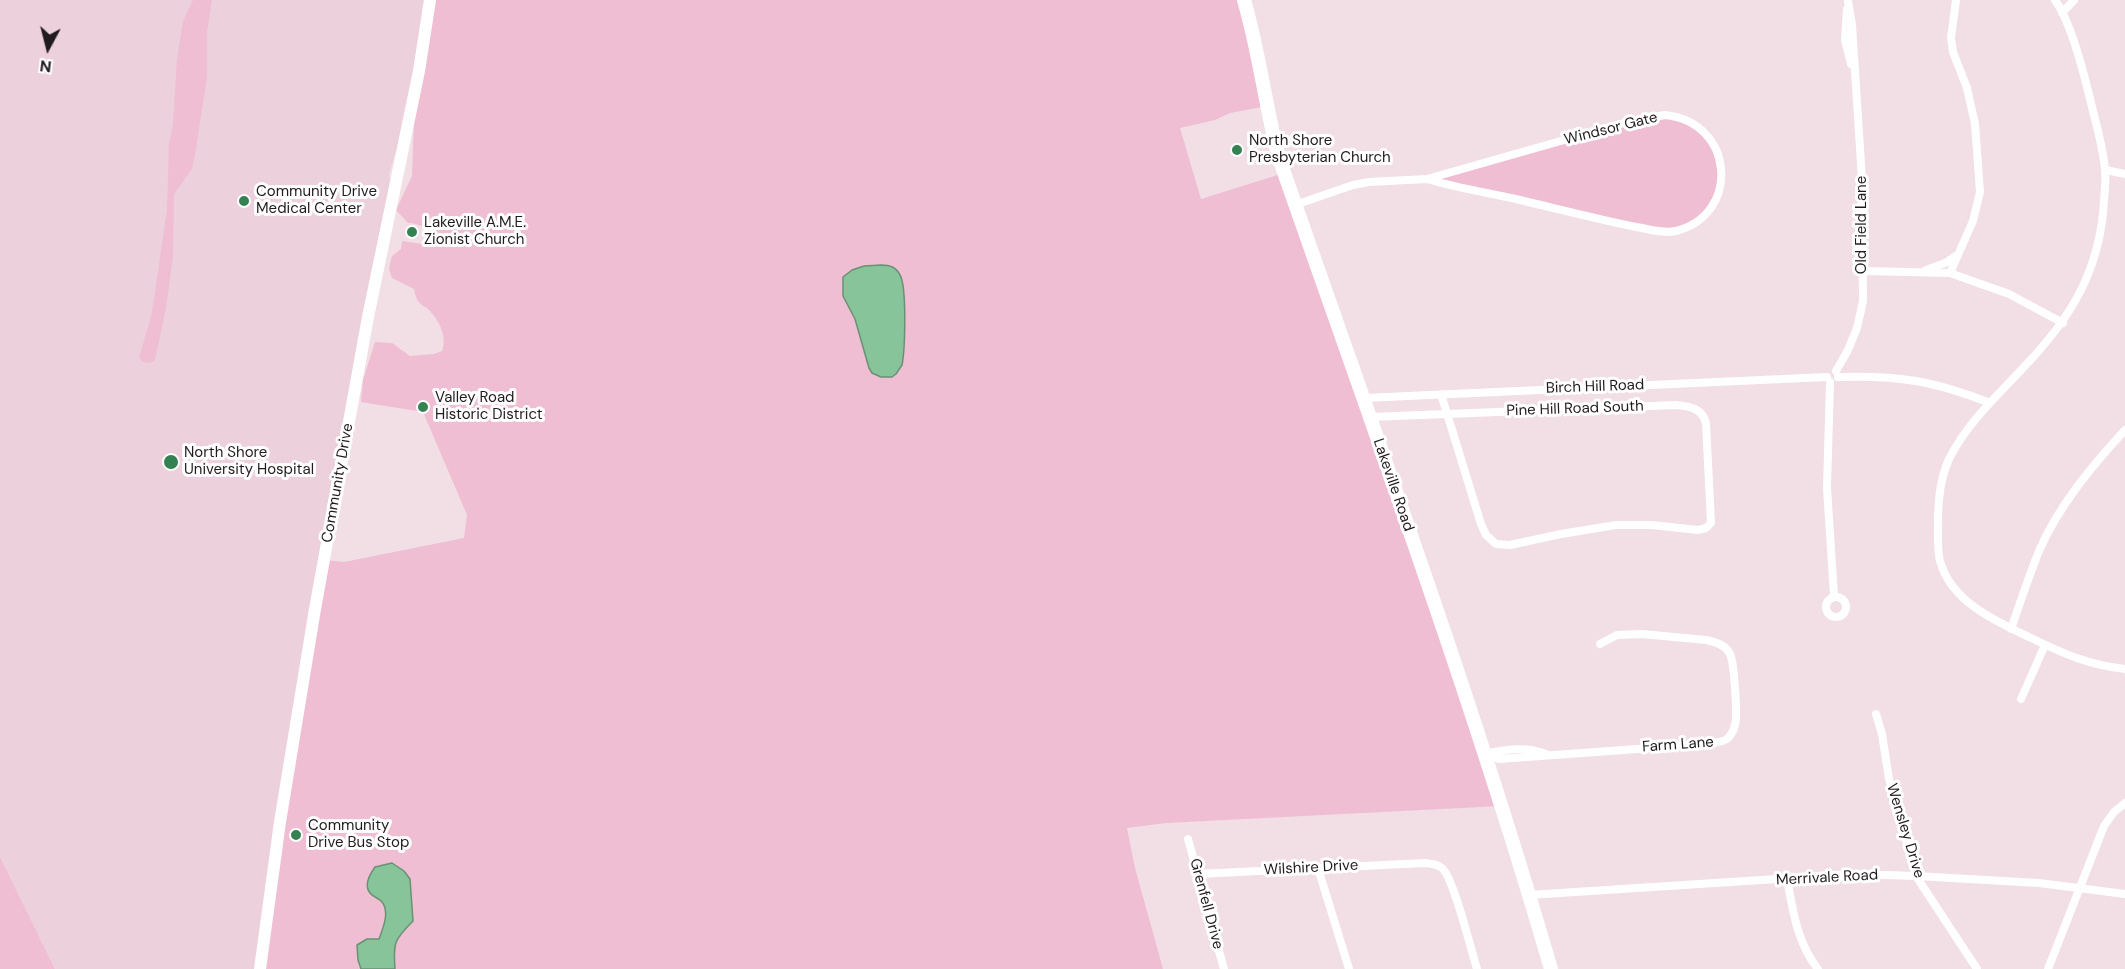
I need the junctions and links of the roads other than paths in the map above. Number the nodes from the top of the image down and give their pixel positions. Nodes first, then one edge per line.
1 (430, 0) edge
2 (1244, 0) edge
3 (1848, 0) edge
4 (1956, 0) edge
5 (2055, 0) edge
6 (2074, 0) edge
7 (2062, 13) junction
8 (2106, 170) junction
9 (2125, 174) edge
10 (1427, 178) junction
11 (1295, 205) junction
12 (1960, 253) junction
13 (1862, 271) junction
14 (1921, 272) junction
15 (1950, 273) junction
16 (2063, 322) junction
17 (1837, 374) junction
18 (1828, 380) junction
19 (1441, 394) junction
20 (1364, 398) junction
21 (1990, 402) junction
22 (1446, 414) junction
23 (1370, 417) junction
24 (2125, 430) edge
25 (1834, 597) dead end
26 (2011, 629) junction
27 (1600, 644) dead end
28 (2045, 645) junction
29 (2125, 669) edge
30 (2021, 699) dead end
31 (1876, 714) dead end
32 (1485, 754) junction
33 (2125, 803) edge
34 (1188, 839) dead end
35 (1318, 868) junction
36 (1197, 874) junction
37 (1916, 876) junction
38 (1787, 879) junction
39 (2080, 888) junction
40 (2125, 894) edge
41 (1529, 895) junction
42 (260, 969) edge
43 (1224, 969) edge
44 (1348, 969) edge
45 (1477, 969) edge
46 (1551, 969) edge
47 (1818, 969) edge
48 (1977, 969) edge
49 (2048, 969) edge

1 - 42 main road, Community Drive
2 - 11 main road, Lakeville Road
3 - 13 street, Old Field Lane
4 - 12 street
5 - 7 street
6 - 7 street
7 - 8 street
8 - 9 street
8 - 16 street
10 - 10 street, Windsor Gate
10 - 11 street, Windsor Gate
11 - 20 main road, Lakeville Road
12 - 14 street
12 - 15 street
13 - 14 street
13 - 17 street, Old Field Lane
14 - 15 street
15 - 16 street
16 - 21 street
17 - 18 street
17 - 21 street
18 - 19 street, Birch Hill Road
18 - 25 street
19 - 20 street, Birch Hill Road
19 - 22 street
20 - 23 main road, Lakeville Road
21 - 26 street
22 - 22 street, Pine Hill Road South
22 - 23 street, Pine Hill Road South
23 - 32 main road, Lakeville Road
24 - 26 street
26 - 28 street
27 - 32 street, Farm Lane
28 - 29 street
28 - 30 street
31 - 37 street, Wensley Drive
32 - 41 main road, Lakeville Road
33 - 39 street
34 - 36 street, Grenfell Drive
35 - 36 street, Wilshire Drive
35 - 44 street
35 - 45 street, Wilshire Drive
36 - 43 street, Grenfell Drive
37 - 38 street, Merrivale Road
37 - 39 street, Merrivale Road
37 - 48 street, Wensley Drive
38 - 41 street, Merrivale Road
38 - 47 street
39 - 40 street, Merrivale Road
39 - 49 street
41 - 46 main road, Lakeville Road

